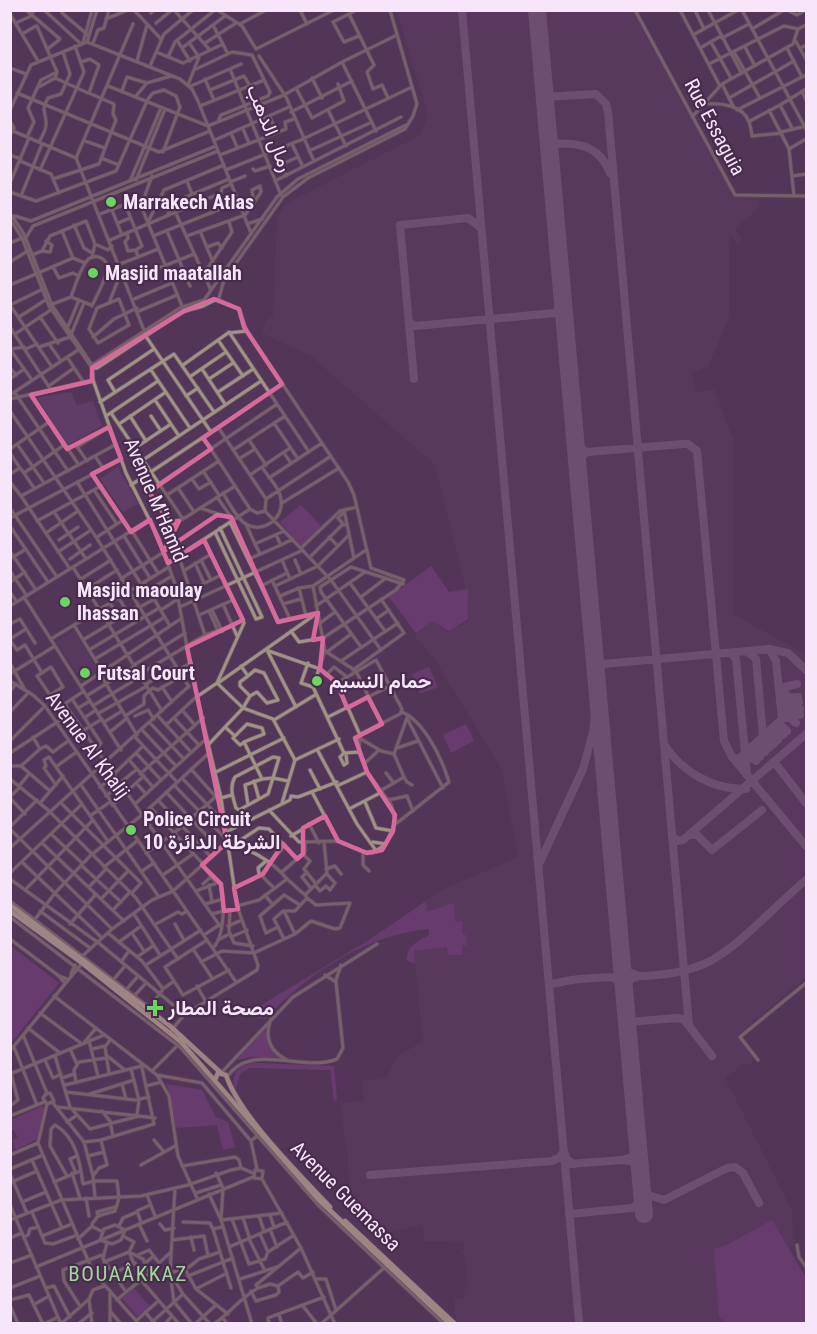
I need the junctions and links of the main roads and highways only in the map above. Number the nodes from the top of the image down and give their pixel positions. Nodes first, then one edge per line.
1 (10, 903) edge
2 (10, 911) edge
3 (82, 959) junction
4 (172, 1031) junction
5 (231, 1071) road end
6 (221, 1073) junction
7 (227, 1079) junction
8 (215, 1080) junction
9 (220, 1085) junction
10 (231, 1089) junction
11 (260, 1134) junction
12 (388, 1265) junction
13 (450, 1323) edge
14 (455, 1323) edge

1 - 3 main road
2 - 3 main road
3 - 4 main road
3 - 4 main road
4 - 6 main road
4 - 8 main road
5 - 10 main road
6 - 7 main road
6 - 8 main road
7 - 9 main road
7 - 10 main road, Avenue Guemassa
8 - 9 main road, Avenue Guemassa
9 - 11 main road, Avenue Guemassa
10 - 11 main road, Avenue Guemassa
11 - 12 main road, Avenue Guemassa
12 - 13 main road, Avenue Guemassa
12 - 14 main road, Avenue Guemassa

